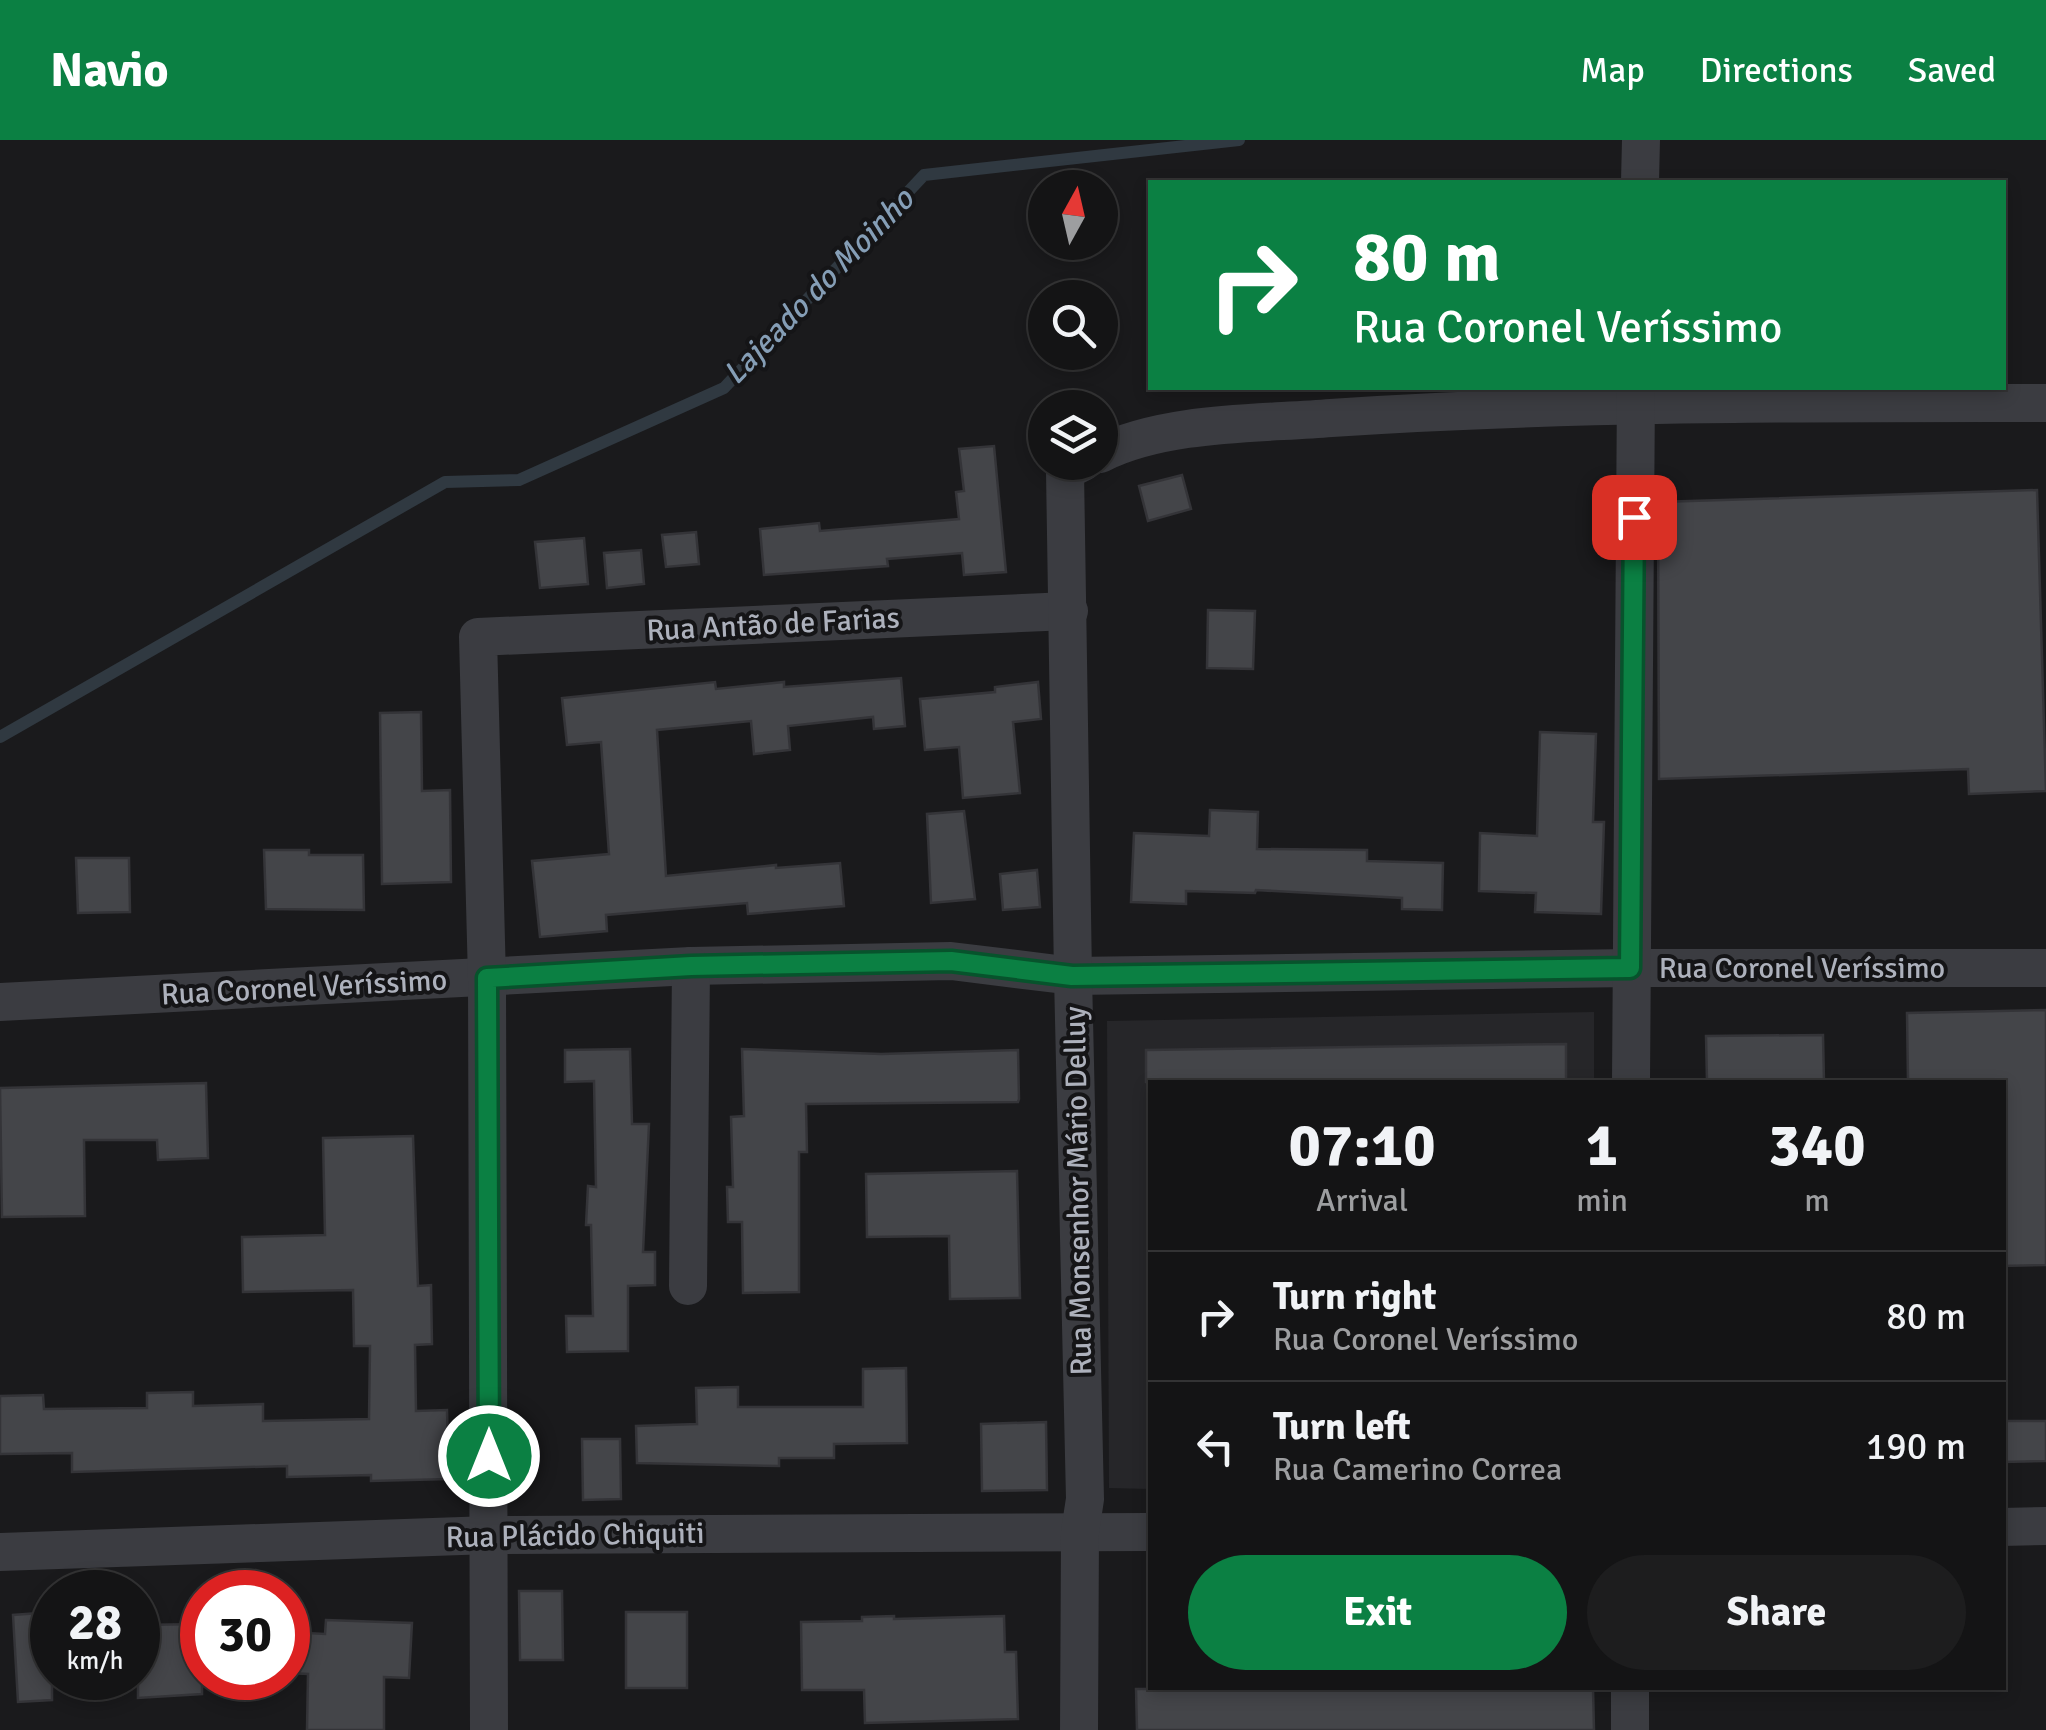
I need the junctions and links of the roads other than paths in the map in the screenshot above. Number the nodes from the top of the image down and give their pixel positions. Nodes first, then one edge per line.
1 (1640, 140) edge
2 (1640, 180) edge
3 (1636, 395) edge
4 (2046, 403) edge
5 (1118, 447) edge
6 (1074, 480) edge
7 (1069, 610) junction
8 (691, 966) junction
9 (1630, 968) junction
10 (2046, 968) edge
11 (1072, 976) junction
12 (487, 978) junction
13 (0, 1002) edge
14 (1631, 1080) edge
15 (688, 1286) dead end
16 (2046, 1526) edge
17 (2006, 1527) edge
18 (1080, 1532) junction
19 (1148, 1532) edge
20 (490, 1534) junction
21 (0, 1552) edge
22 (1630, 1690) edge
23 (489, 1730) edge
24 (1078, 1730) edge
25 (1630, 1730) edge

1 - 2 street
3 - 4 street
3 - 5 street
3 - 9 street
6 - 7 street, Rua Monsenhor Mário Delluy
7 - 11 street, Rua Monsenhor Mário Delluy
7 - 12 street, Rua Antão de Farias
8 - 11 street, Rua Coronel Veríssimo
8 - 12 street, Rua Coronel Veríssimo
8 - 15 street
9 - 10 street, Rua Coronel Veríssimo
9 - 11 street, Rua Coronel Veríssimo
9 - 14 street
11 - 18 street, Rua Monsenhor Mário Delluy
12 - 13 street, Rua Coronel Veríssimo
12 - 20 street
16 - 17 street
18 - 19 street, Rua Plácido Chiquiti
18 - 20 street, Rua Plácido Chiquiti
18 - 24 street, Rua Monsenhor Mário Delluy
20 - 21 street, Rua Plácido Chiquiti
20 - 23 street
22 - 25 street

